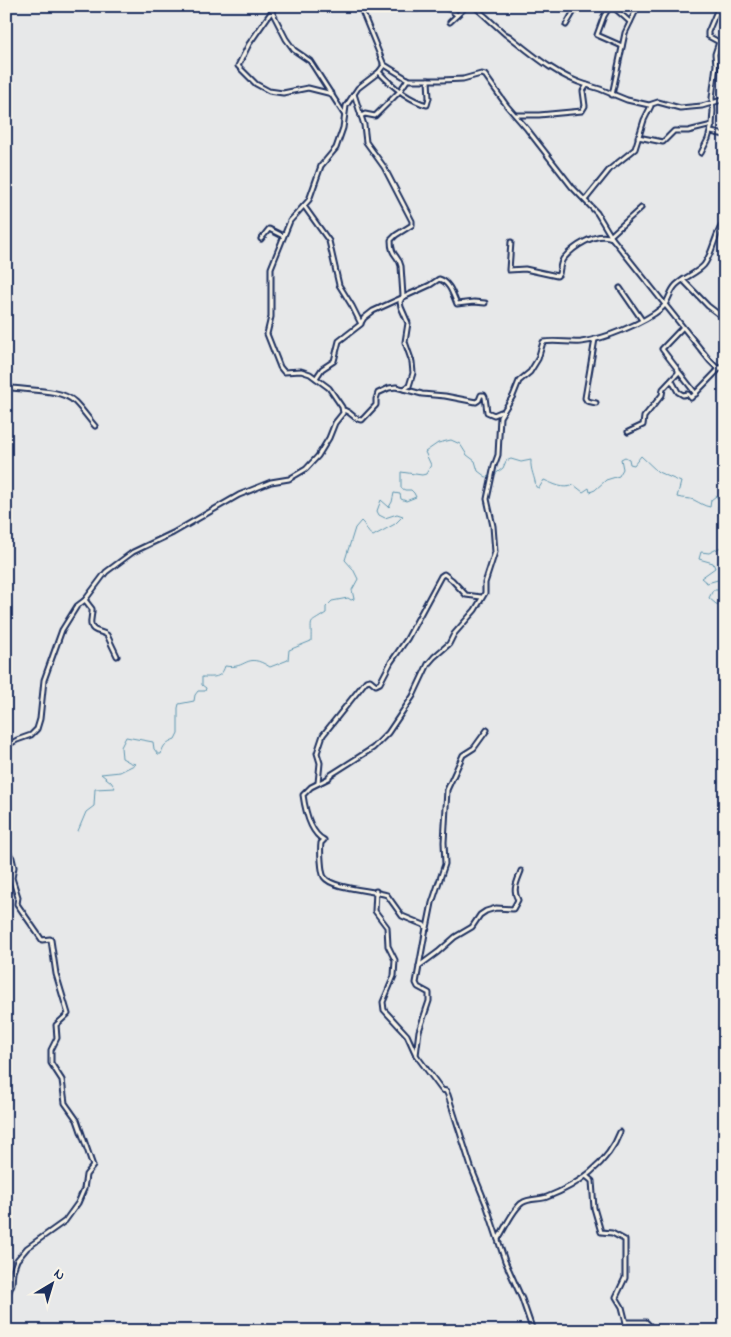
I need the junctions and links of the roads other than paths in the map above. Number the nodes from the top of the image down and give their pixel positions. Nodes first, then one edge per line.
1 (269, 6) edge
2 (360, 6) edge
3 (406, 6) edge
4 (429, 6) edge
5 (438, 6) edge
6 (467, 6) edge
7 (474, 6) edge
8 (577, 6) edge
9 (611, 6) edge
10 (638, 6) edge
11 (719, 6) edge
12 (272, 11) junction
13 (457, 15) junction
14 (450, 22) dead end
15 (630, 22) junction
16 (566, 25) dead end
17 (622, 46) junction
18 (383, 64) junction
19 (379, 72) junction
20 (408, 79) junction
21 (428, 80) junction
22 (587, 86) junction
23 (400, 91) junction
24 (332, 94) junction
25 (354, 94) junction
26 (612, 95) junction
27 (725, 99) edge
28 (712, 104) junction
29 (652, 105) junction
30 (345, 114) junction
31 (516, 115) junction
32 (361, 116) junction
33 (712, 125) junction
34 (710, 132) junction
35 (725, 135) edge
36 (638, 137) junction
37 (701, 153) dead end
38 (585, 200) junction
39 (304, 206) junction
40 (641, 208) dead end
41 (725, 221) edge
42 (283, 236) junction
43 (611, 237) junction
44 (260, 239) dead end
45 (511, 242) dead end
46 (683, 280) junction
47 (620, 288) dead end
48 (403, 296) junction
49 (485, 304) dead end
50 (665, 304) junction
51 (725, 319) edge
52 (642, 320) junction
53 (361, 323) junction
54 (682, 328) junction
55 (595, 339) junction
56 (720, 368) junction
57 (725, 368) edge
58 (678, 372) junction
59 (316, 378) junction
60 (672, 381) junction
61 (410, 386) junction
62 (6, 387) edge
63 (404, 389) junction
64 (412, 391) junction
65 (696, 394) junction
66 (596, 403) dead end
67 (343, 410) junction
68 (501, 412) junction
69 (94, 426) dead end
70 (628, 432) dead end
71 (481, 597) junction
72 (85, 600) junction
73 (117, 656) dead end
74 (487, 730) dead end
75 (6, 746) edge
76 (318, 784) junction
77 (6, 848) edge
78 (521, 871) dead end
79 (376, 891) junction
80 (426, 928) junction
81 (418, 967) junction
82 (416, 1055) junction
83 (620, 1132) dead end
84 (586, 1176) junction
85 (498, 1239) junction
86 (6, 1299) edge
87 (626, 1322) junction
88 (533, 1331) edge
89 (621, 1331) edge
90 (655, 1331) edge

1 - 12 street
2 - 18 street
3 - 4 street
5 - 13 street
6 - 13 street
7 - 22 street
8 - 16 street
9 - 15 street
9 - 17 street
10 - 15 street
11 - 28 street
12 - 24 street
12 - 24 street
13 - 14 street
15 - 17 street
17 - 26 street
18 - 19 street
18 - 20 street
19 - 23 street
19 - 25 street
20 - 21 street
20 - 23 street
21 - 23 street
21 - 31 street
22 - 26 street
22 - 31 street
23 - 32 street
24 - 30 street
25 - 30 street
25 - 32 street
26 - 29 street
27 - 28 street
28 - 29 street
28 - 33 street
29 - 36 street
30 - 39 street
31 - 38 street
32 - 48 street
33 - 34 street
33 - 36 street
34 - 35 street
34 - 37 street
36 - 38 street
38 - 43 street
39 - 42 street
39 - 53 street
40 - 43 street
41 - 46 street
42 - 44 street
42 - 59 street
43 - 45 street
43 - 50 street
46 - 50 street
46 - 51 street
47 - 52 street
48 - 49 street
48 - 53 street
48 - 61 street
50 - 52 street
50 - 54 street
52 - 55 street
53 - 59 street
54 - 56 street
54 - 58 street
55 - 66 street
55 - 68 street
56 - 57 street
56 - 65 street
58 - 60 street
58 - 65 street
59 - 67 street
60 - 65 street
60 - 70 street
61 - 63 street
61 - 64 street
62 - 69 street
63 - 64 street
63 - 67 street
64 - 68 street
67 - 72 street
68 - 71 street
71 - 76 street
71 - 76 street
72 - 73 street
72 - 75 street
74 - 80 street
76 - 79 street
77 - 86 street
78 - 81 street
79 - 80 street
79 - 82 street
80 - 81 street
81 - 82 street
82 - 85 street
83 - 84 street
84 - 85 street
84 - 87 street
85 - 88 street
87 - 89 street
87 - 90 street

